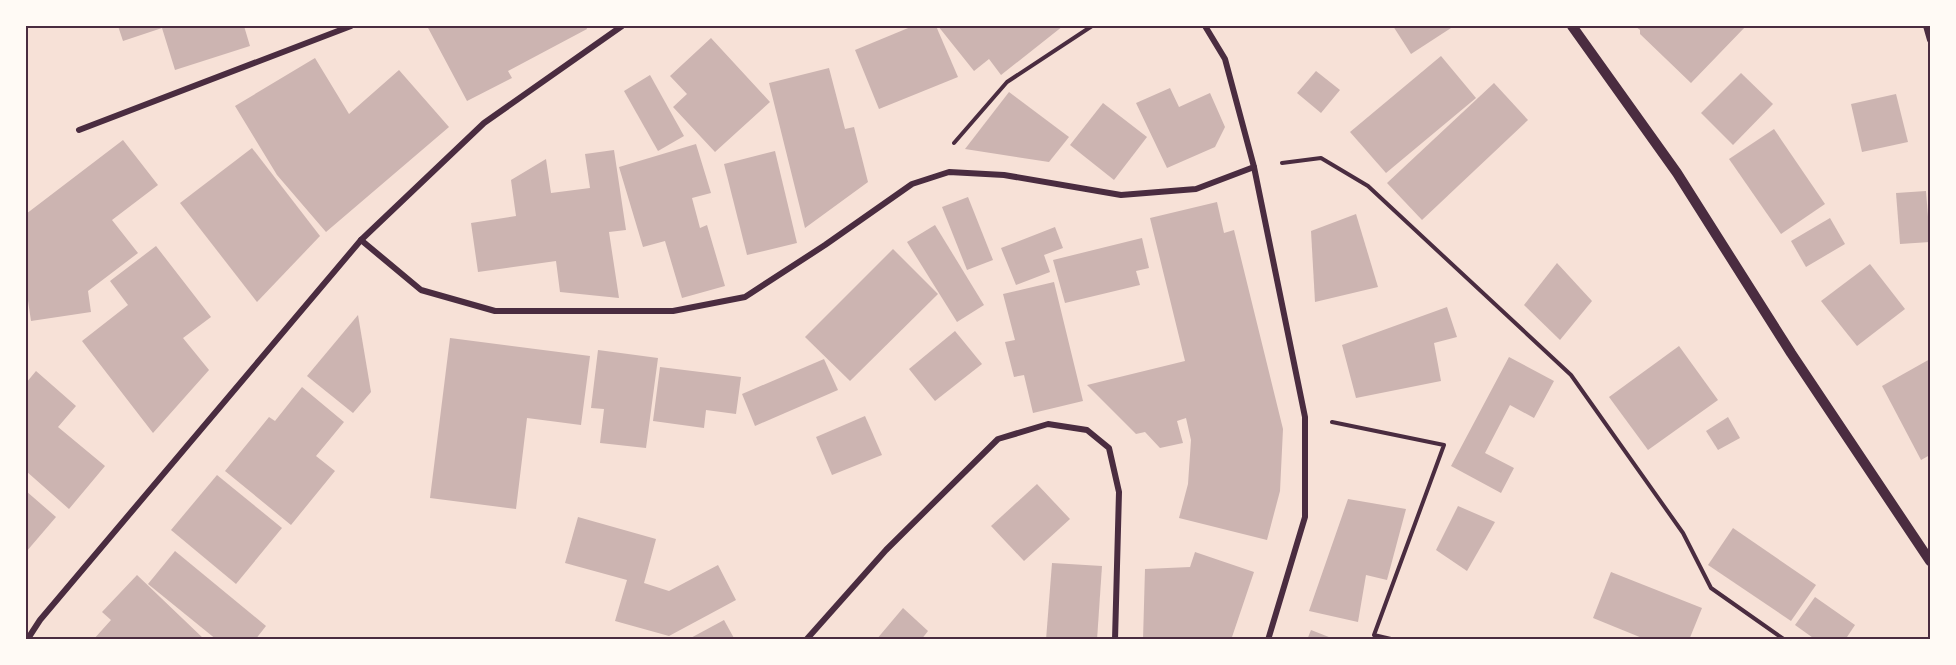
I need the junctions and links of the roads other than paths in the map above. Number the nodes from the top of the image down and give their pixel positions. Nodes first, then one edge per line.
1 (351, 26) edge
2 (622, 26) edge
3 (1205, 26) edge
4 (1572, 26) edge
5 (1926, 26) edge
6 (1930, 40) edge
7 (79, 130) dead end
8 (1254, 167) junction
9 (361, 240) junction
10 (1930, 561) edge
11 (27, 639) edge
12 (806, 639) edge
13 (1115, 639) edge
14 (1268, 639) edge

1 - 7 street
2 - 9 street
3 - 8 street
4 - 10 street
5 - 6 street
8 - 9 street
8 - 14 street
9 - 11 street
12 - 13 street

